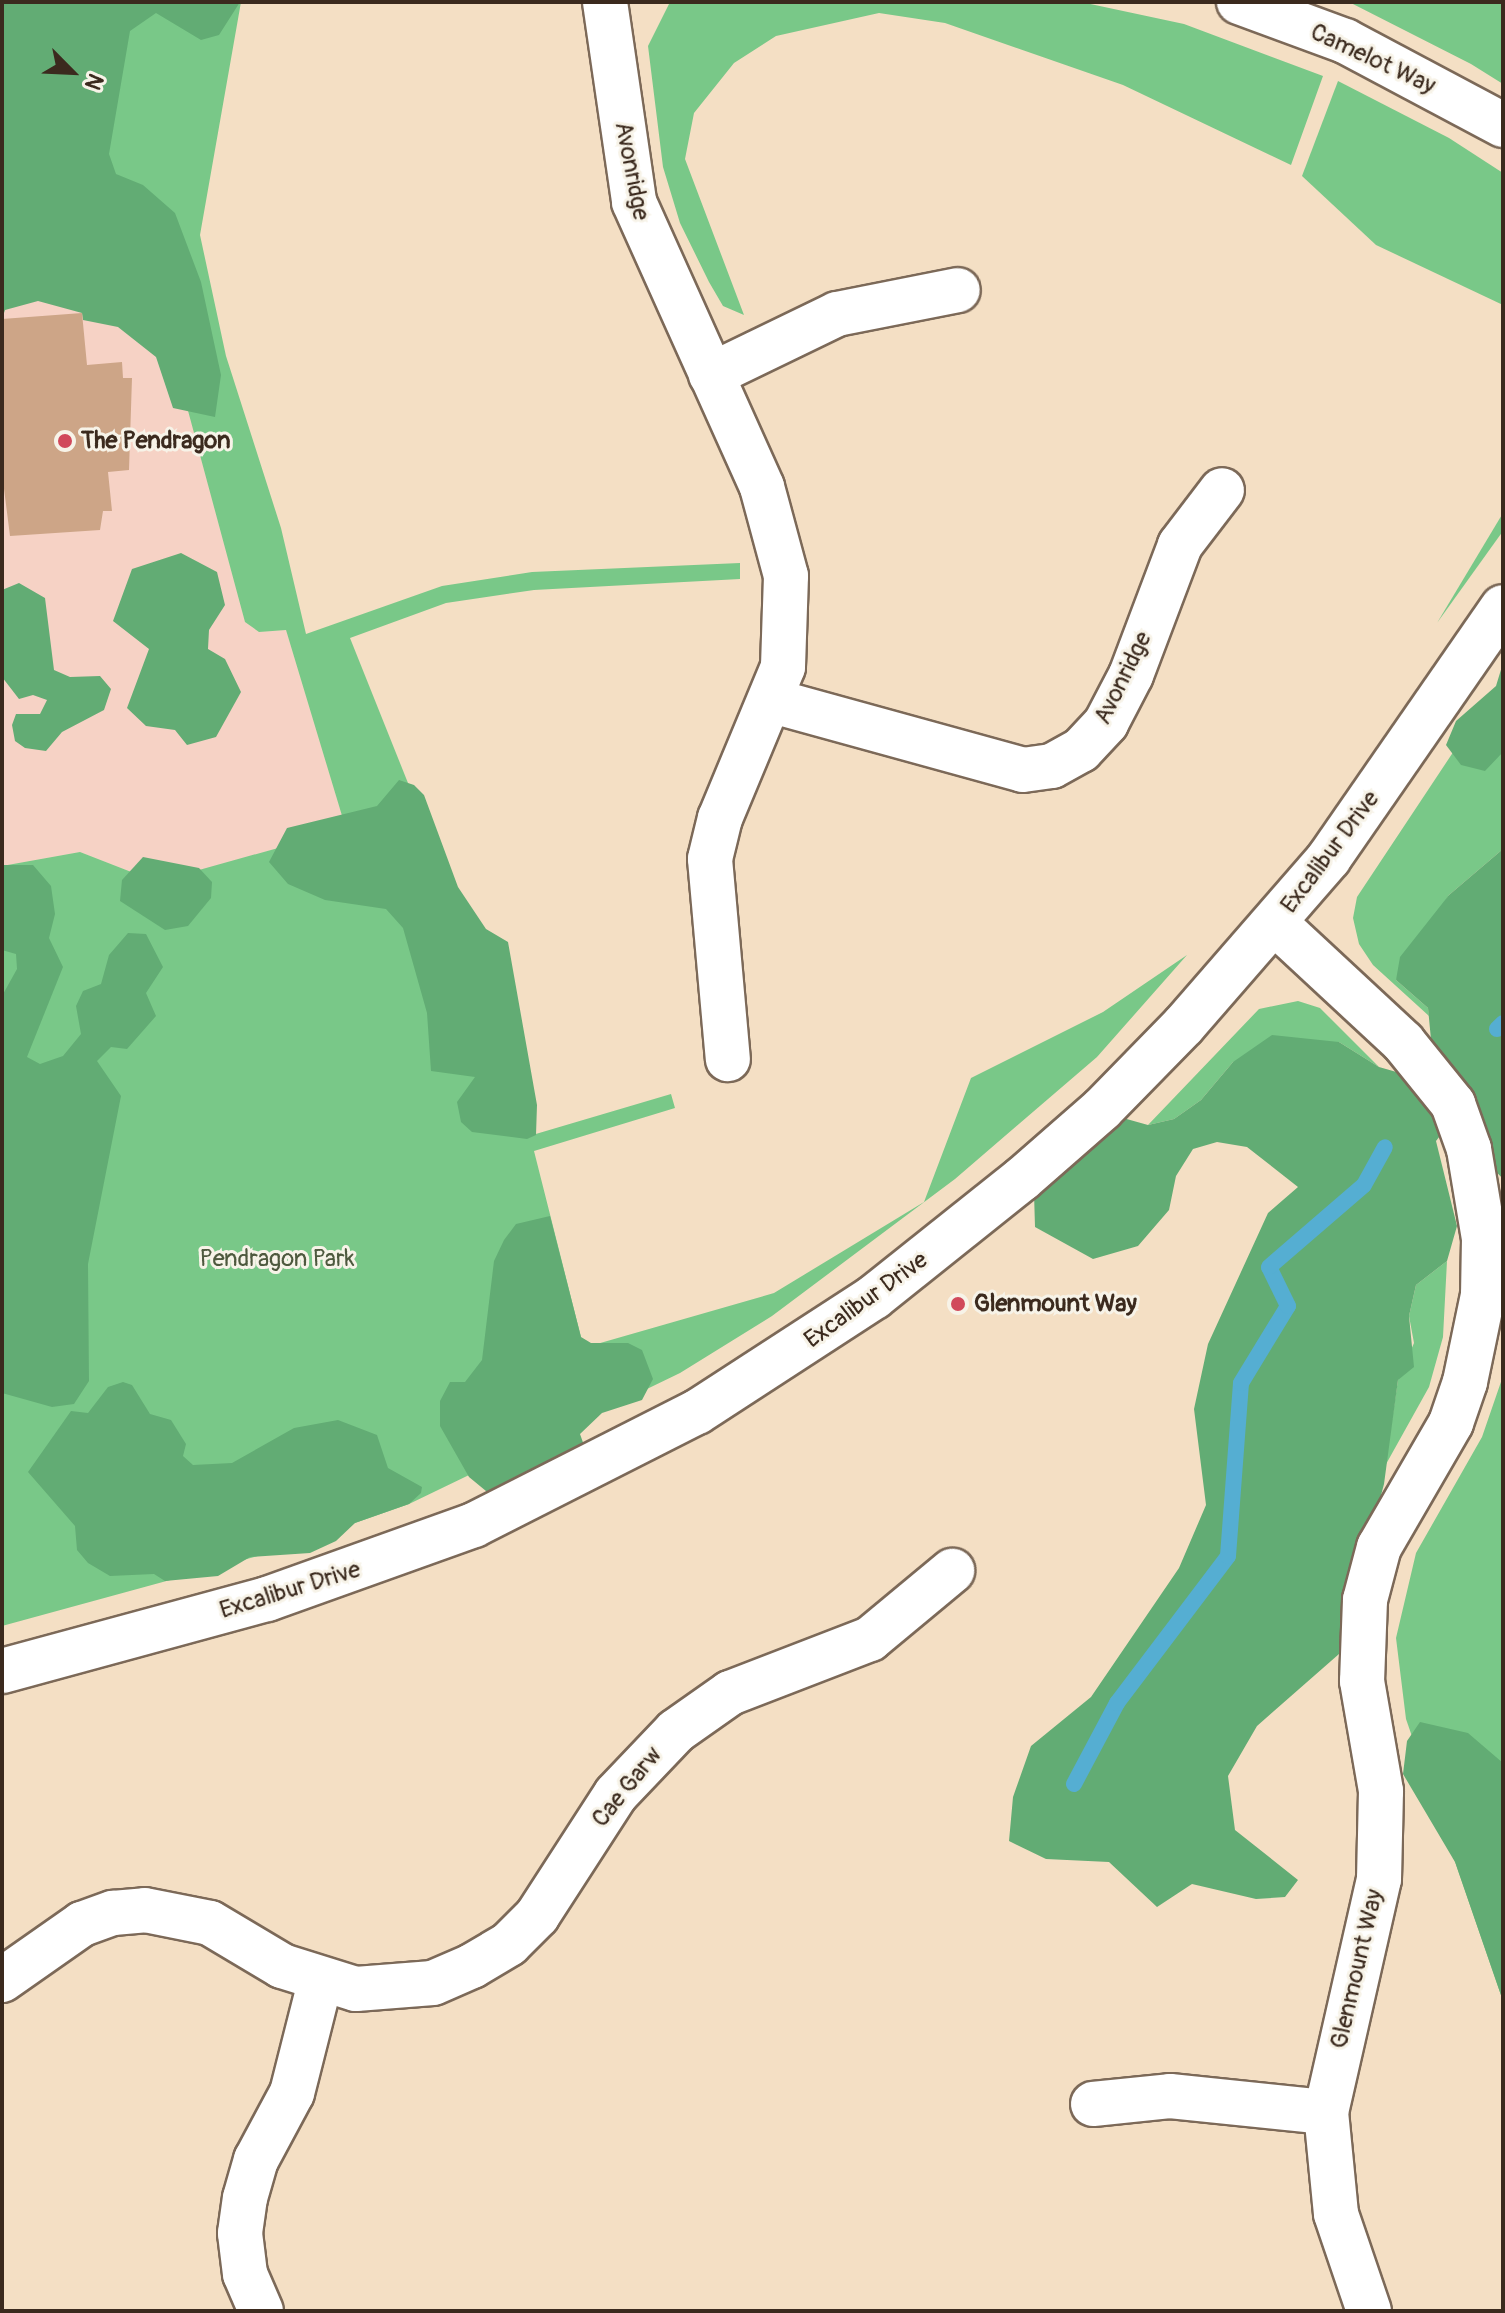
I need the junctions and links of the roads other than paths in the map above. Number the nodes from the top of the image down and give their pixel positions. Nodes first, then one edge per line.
1 (605, 2) edge
2 (1257, 5) edge
3 (1503, 125) edge
4 (958, 290) dead end
5 (711, 375) junction
6 (1222, 490) dead end
7 (1503, 607) edge
8 (773, 701) junction
9 (1275, 923) junction
10 (728, 1059) dead end
11 (952, 1571) dead end
12 (2, 1671) edge
13 (2, 1980) edge
14 (320, 1982) junction
15 (1093, 2104) dead end
16 (1326, 2112) junction
17 (261, 2311) edge
18 (1369, 2311) edge

1 - 5 street, Avonridge
2 - 3 street, Camelot Way
4 - 5 street
5 - 8 street, Avonridge
6 - 8 street, Avonridge
7 - 9 street, Excalibur Drive
8 - 10 street, Avonridge
9 - 12 street, Excalibur Drive
9 - 16 street, Glenmount Way
11 - 14 street, Cae Garw
13 - 14 street, Cae Garw
14 - 17 street
15 - 16 street
16 - 18 street, Glenmount Way

